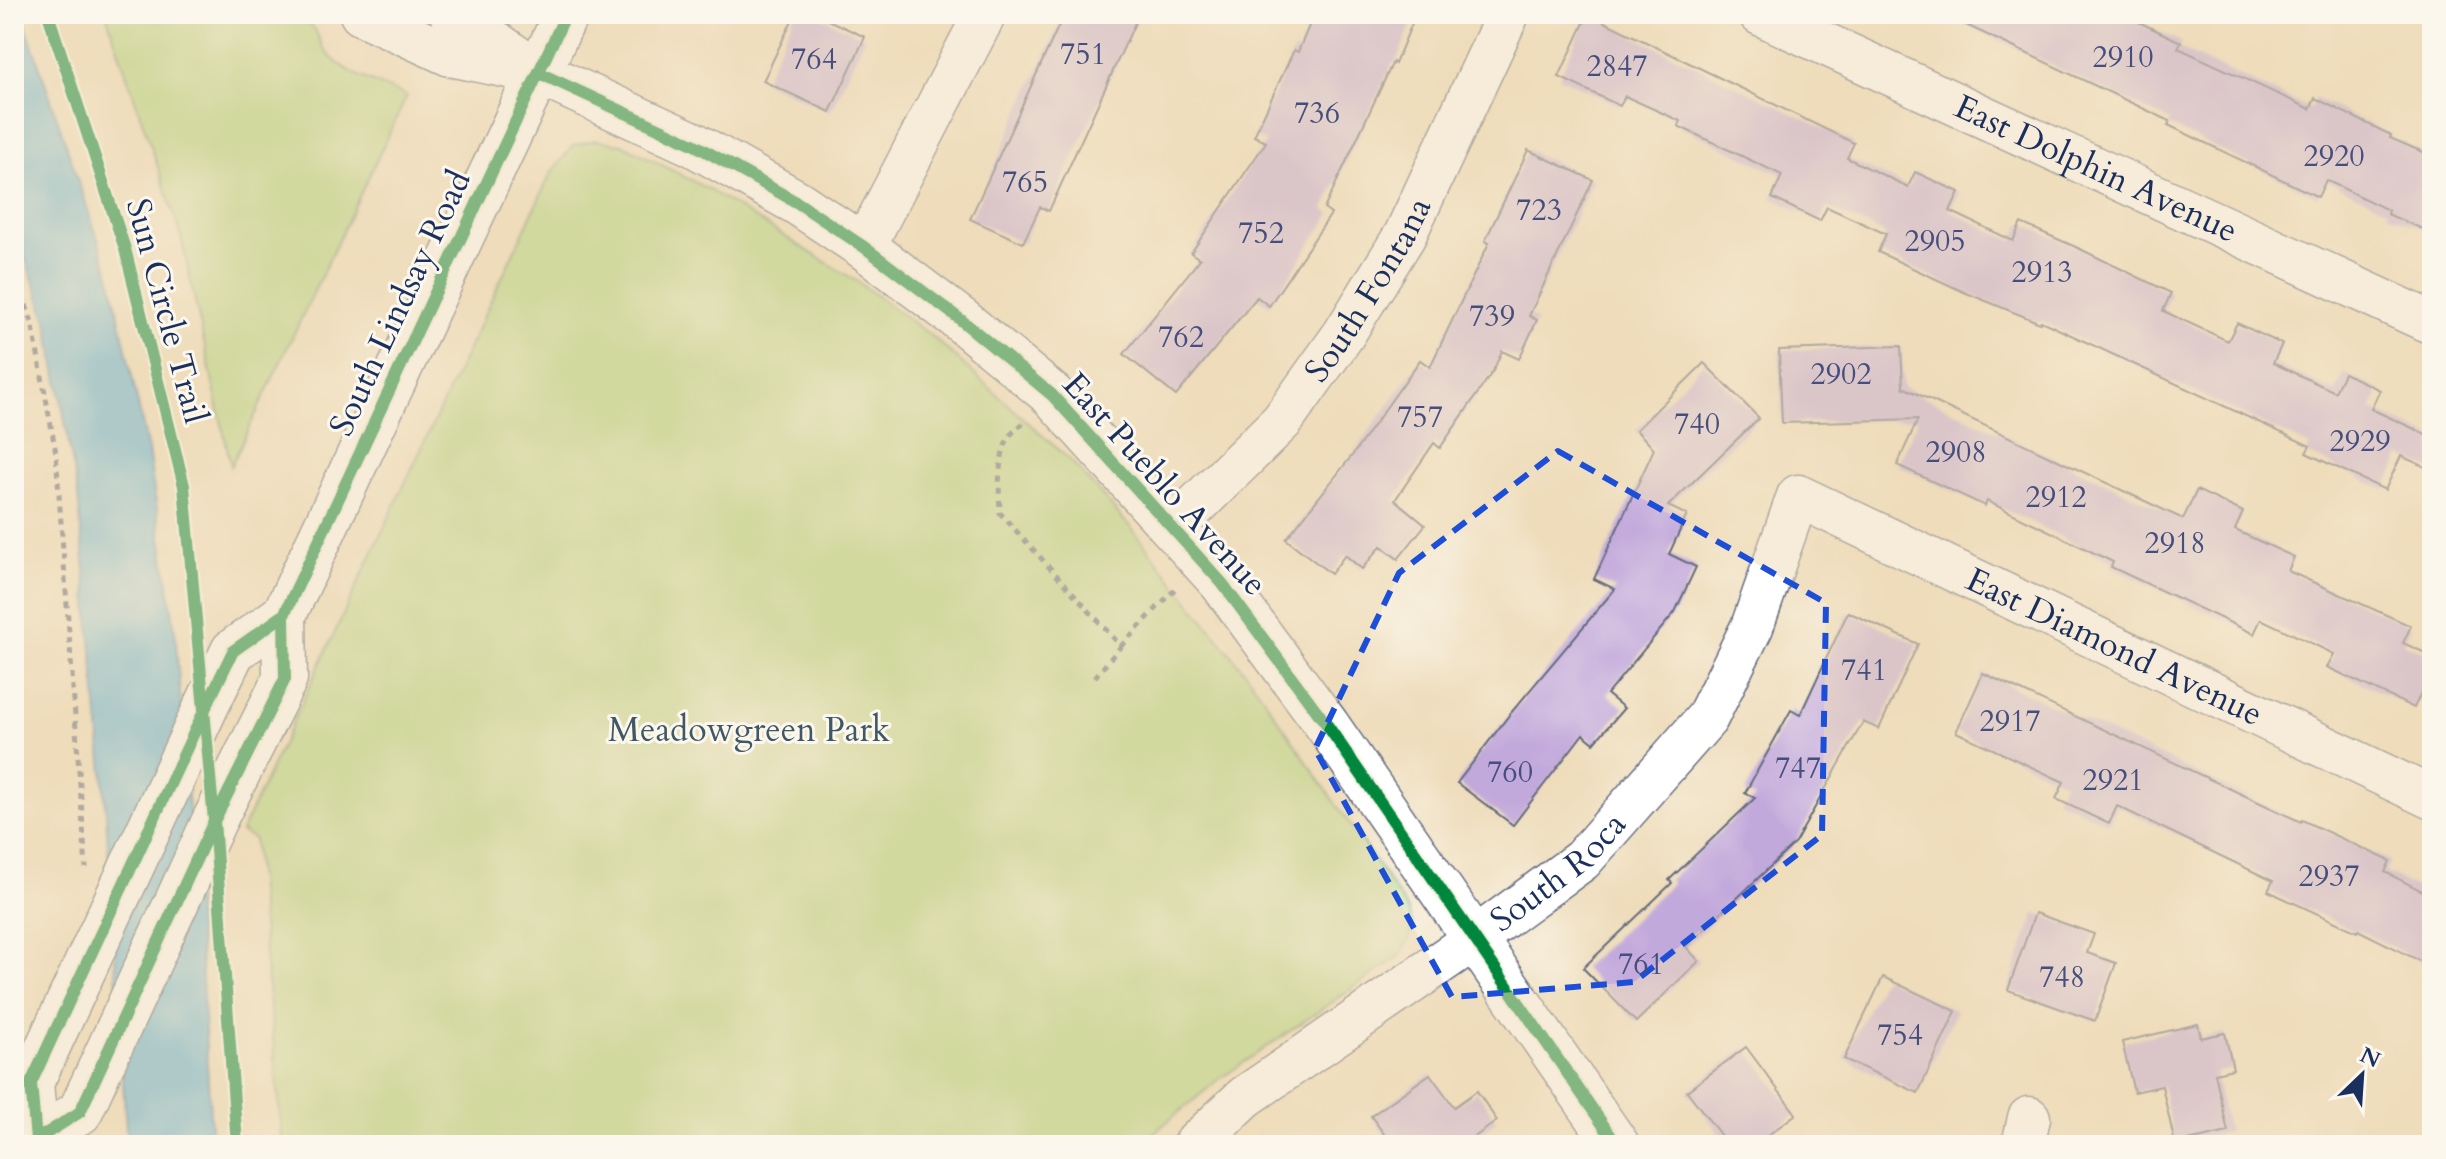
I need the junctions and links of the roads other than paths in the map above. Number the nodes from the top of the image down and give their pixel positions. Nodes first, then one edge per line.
1 (361, 14) edge
2 (451, 14) edge
3 (566, 14) edge
4 (985, 14) edge
5 (1508, 14) edge
6 (1760, 14) edge
7 (539, 73) junction
8 (864, 247) junction
9 (2432, 323) edge
10 (1798, 496) joint
11 (1187, 544) junction
12 (284, 615) junction
13 (2432, 798) edge
14 (1473, 940) junction
15 (35, 1142) edge
16 (1194, 1145) edge
17 (1617, 1145) edge

1 - 7 street, East Pueblo Avenue
2 - 7 street, East Pueblo Avenue
3 - 7 main road, South Lindsay Road
4 - 8 street
5 - 11 street, South Fontana
6 - 9 street, East Dolphin Avenue
7 - 8 main road, East Pueblo Avenue
7 - 12 main road, South Lindsay Road
8 - 11 main road, East Pueblo Avenue
10 - 13 street, East Diamond Avenue
10 - 14 street, South Roca
11 - 14 main road, East Pueblo Avenue
12 - 15 main road, South Lindsay Road
12 - 15 main road, South Lindsay Road
14 - 16 street, South Roca
14 - 17 main road, East Pueblo Avenue

